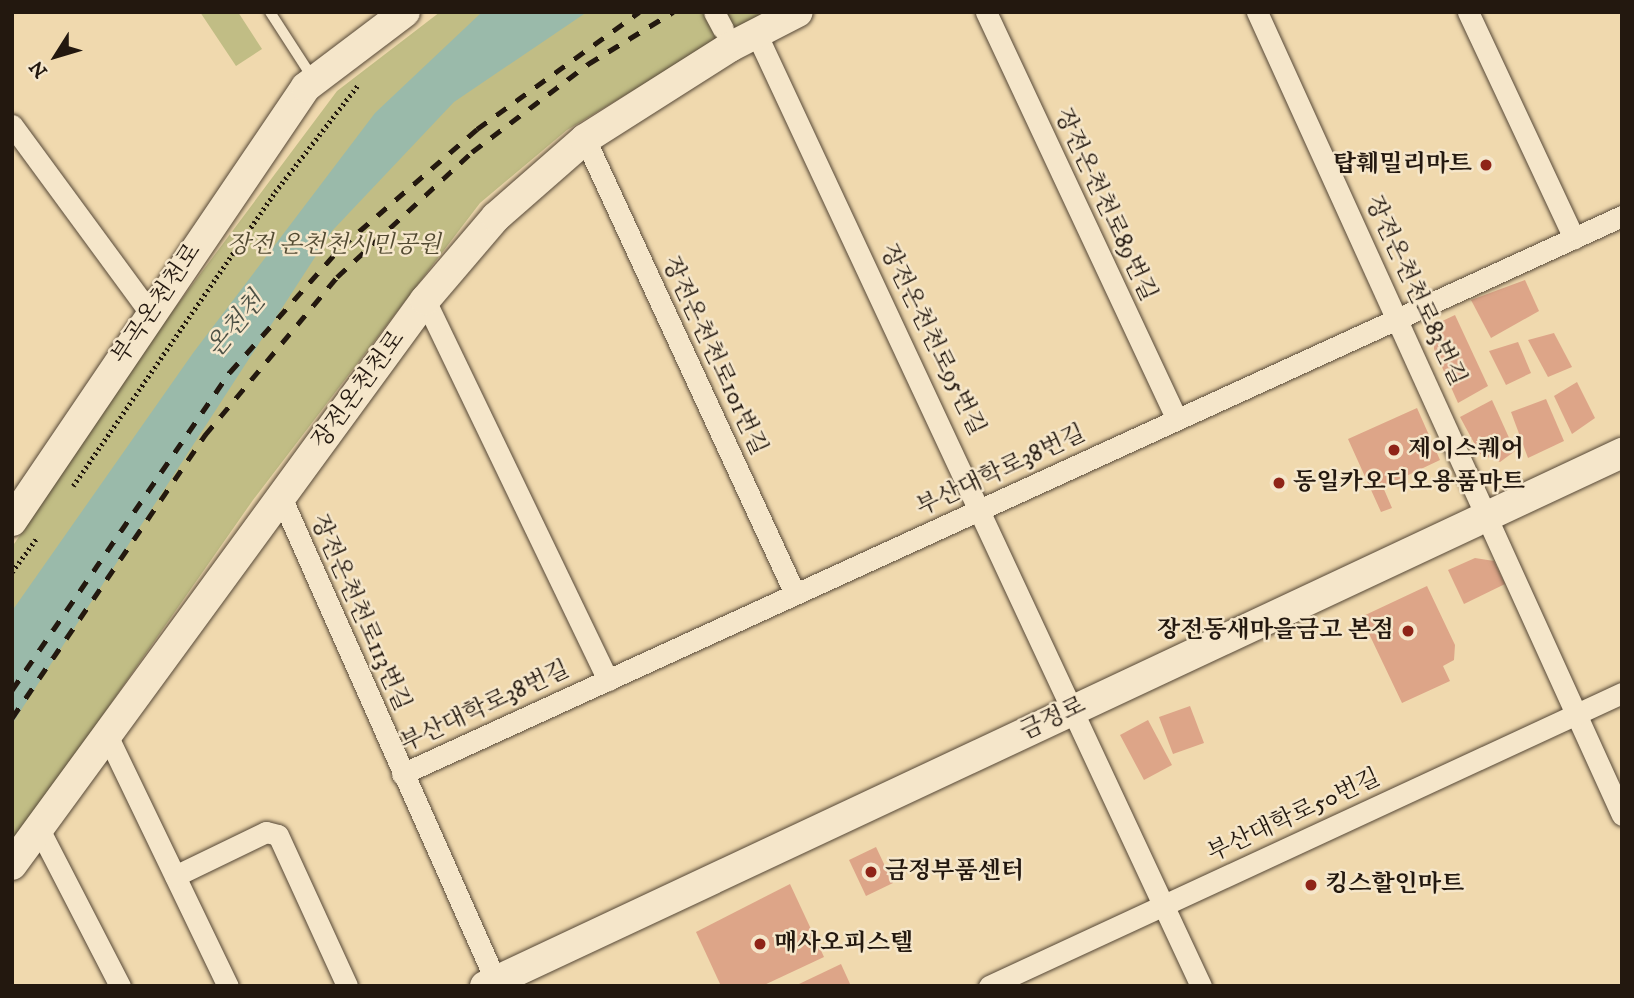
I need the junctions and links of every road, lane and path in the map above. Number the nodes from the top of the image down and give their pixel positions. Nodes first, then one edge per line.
1 (270, 12) edge
2 (405, 12) edge
3 (798, 12) edge
4 (986, 12) edge
5 (1257, 12) edge
6 (1468, 12) edge
7 (731, 30) edge
8 (364, 77) dead end
9 (314, 80) junction
10 (12, 125) edge
11 (585, 139) junction
12 (1622, 216) edge
13 (1574, 238) junction
14 (425, 300) junction
15 (150, 313) junction
16 (1398, 318) junction
17 (1177, 419) junction
18 (1622, 453) edge
19 (67, 494) dead end
20 (281, 497) junction
21 (983, 509) junction
22 (1489, 516) junction
23 (12, 522) edge
24 (43, 528) dead end
25 (12, 572) edge
26 (795, 594) junction
27 (608, 680) junction
28 (1622, 693) edge
29 (1074, 709) junction
30 (1578, 713) junction
31 (107, 735) junction
32 (402, 774) junction
33 (1622, 815) edge
34 (39, 829) junction
35 (12, 865) edge
36 (175, 876) junction
37 (1163, 905) junction
38 (492, 984) edge
39 (120, 986) edge
40 (228, 986) edge
41 (347, 986) edge
42 (989, 986) edge
43 (1201, 986) edge

1 - 9 lane
2 - 9 main road, 부곡온천천로
3 - 7 main road, 장전온천천로
4 - 17 street, 장전온천천로89번길
5 - 16 street, 장전온천천로83번길
6 - 13 street
7 - 11 main road, 장전온천천로
7 - 21 street, 장전온천천로95번길
8 - 19 path
9 - 15 main road, 부곡온천천로
10 - 15 street
11 - 14 main road, 장전온천천로
11 - 26 street, 장전온천천로101번길
12 - 13 street, 부산대학로38번길
13 - 16 street, 부산대학로38번길
14 - 20 main road, 장전온천천로
14 - 27 street
15 - 23 main road, 부곡온천천로
16 - 17 street, 부산대학로38번길
16 - 22 street, 장전온천천로83번길
17 - 21 street, 부산대학로38번길
18 - 22 main road, 금정로
20 - 31 main road, 장전온천천로
20 - 32 street, 장전온천천로113번길
21 - 26 street, 부산대학로38번길
21 - 29 street, 장전온천천로95번길
22 - 29 main road, 금정로
22 - 30 street, 장전온천천로83번길
24 - 25 path
26 - 27 street, 부산대학로38번길
27 - 32 street, 부산대학로38번길
28 - 30 street, 부산대학로50번길
29 - 37 street, 장전온천천로95번길
29 - 38 main road, 금정로
30 - 33 street, 장전온천천로83번길
30 - 37 street, 부산대학로50번길
31 - 34 main road, 장전온천천로
31 - 36 street
32 - 38 street, 장전온천천로113번길
34 - 35 main road, 장전온천천로
34 - 39 street
36 - 40 street
36 - 41 street
37 - 42 street, 부산대학로50번길
37 - 43 street, 장전온천천로95번길

